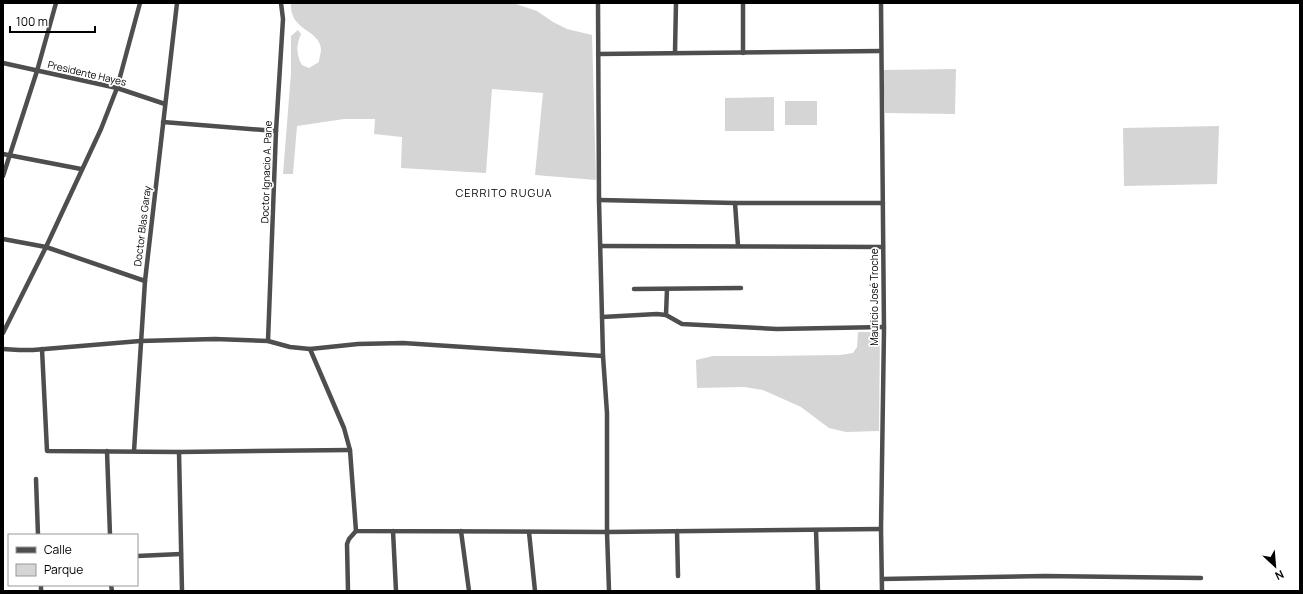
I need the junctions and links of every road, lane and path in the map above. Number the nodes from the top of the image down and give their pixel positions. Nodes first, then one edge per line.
1 (56, 3) edge
2 (140, 3) edge
3 (177, 3) edge
4 (281, 3) edge
5 (598, 3) edge
6 (676, 3) edge
7 (744, 3) edge
8 (881, 3) edge
9 (882, 51) junction
10 (675, 52) junction
11 (743, 53) junction
12 (598, 54) junction
13 (3, 63) edge
14 (37, 72) junction
15 (117, 88) junction
16 (166, 104) junction
17 (163, 122) junction
18 (276, 131) junction
19 (3, 154) edge
20 (10, 155) junction
21 (81, 169) junction
22 (3, 176) edge
23 (599, 200) junction
24 (883, 203) junction
25 (735, 204) junction
26 (3, 240) edge
27 (601, 246) junction
28 (738, 246) junction
29 (883, 246) junction
30 (46, 247) junction
31 (145, 281) junction
32 (741, 288) dead end
33 (634, 289) dead end
34 (667, 289) junction
35 (666, 315) junction
36 (602, 317) junction
37 (884, 327) junction
38 (3, 333) edge
39 (140, 341) junction
40 (268, 341) junction
41 (3, 349) edge
42 (310, 349) junction
43 (42, 350) junction
44 (603, 356) junction
45 (350, 450) junction
46 (107, 451) junction
47 (134, 451) junction
48 (179, 452) junction
49 (36, 479) dead end
50 (881, 529) junction
51 (816, 530) junction
52 (356, 531) junction
53 (393, 531) junction
54 (677, 531) junction
55 (461, 532) junction
56 (529, 532) junction
57 (607, 532) junction
58 (38, 534) edge
59 (110, 534) edge
60 (181, 554) junction
61 (138, 556) edge
62 (678, 576) dead end
63 (1201, 578) dead end
64 (882, 579) junction
65 (182, 591) edge
66 (348, 591) edge
67 (396, 591) edge
68 (469, 591) edge
69 (535, 591) edge
70 (609, 591) edge
71 (818, 591) edge
72 (882, 591) edge

1 - 14 street
2 - 15 street
3 - 16 street, Doctor Blas Garay
4 - 18 street, Doctor Ignacio A. Pane
5 - 12 street
6 - 10 street
7 - 11 street
8 - 9 street, Mauricio José Troche
9 - 11 street
9 - 24 street, Mauricio José Troche
10 - 11 street
10 - 12 street
12 - 23 street
13 - 14 street, Presidente Hayes
14 - 15 street, Presidente Hayes
14 - 20 street
15 - 16 street, Presidente Hayes
15 - 21 street
16 - 17 street, Doctor Blas Garay
17 - 18 street
17 - 31 street, Doctor Blas Garay
18 - 40 street, Doctor Ignacio A. Pane
19 - 20 street
20 - 21 street
20 - 22 street
21 - 30 street
23 - 25 street
23 - 27 street
24 - 25 street
24 - 29 street, Mauricio José Troche
25 - 28 street
26 - 30 street
27 - 28 street
27 - 36 street
28 - 29 street
29 - 37 street, Mauricio José Troche
30 - 31 street
30 - 38 street
31 - 39 street, Doctor Blas Garay
32 - 34 street
33 - 34 street
34 - 35 street
35 - 36 street
35 - 37 street
36 - 44 street
37 - 50 street, Mauricio José Troche
39 - 40 street
39 - 43 street
39 - 47 street, Doctor Blas Garay
40 - 42 street
41 - 43 street
42 - 44 street
42 - 45 street
43 - 46 street
44 - 57 street
45 - 48 street
45 - 52 street
46 - 47 street
46 - 59 street
47 - 48 street
48 - 60 street
49 - 58 street
50 - 51 street
50 - 64 street, Mauricio José Troche
51 - 54 street
51 - 71 street
52 - 53 street
52 - 66 street
53 - 55 street
53 - 67 street
54 - 57 street
54 - 62 street
55 - 56 street
55 - 68 street
56 - 57 street
56 - 69 street
57 - 70 street
60 - 61 street
60 - 65 street
63 - 64 street
64 - 72 street, Mauricio José Troche

